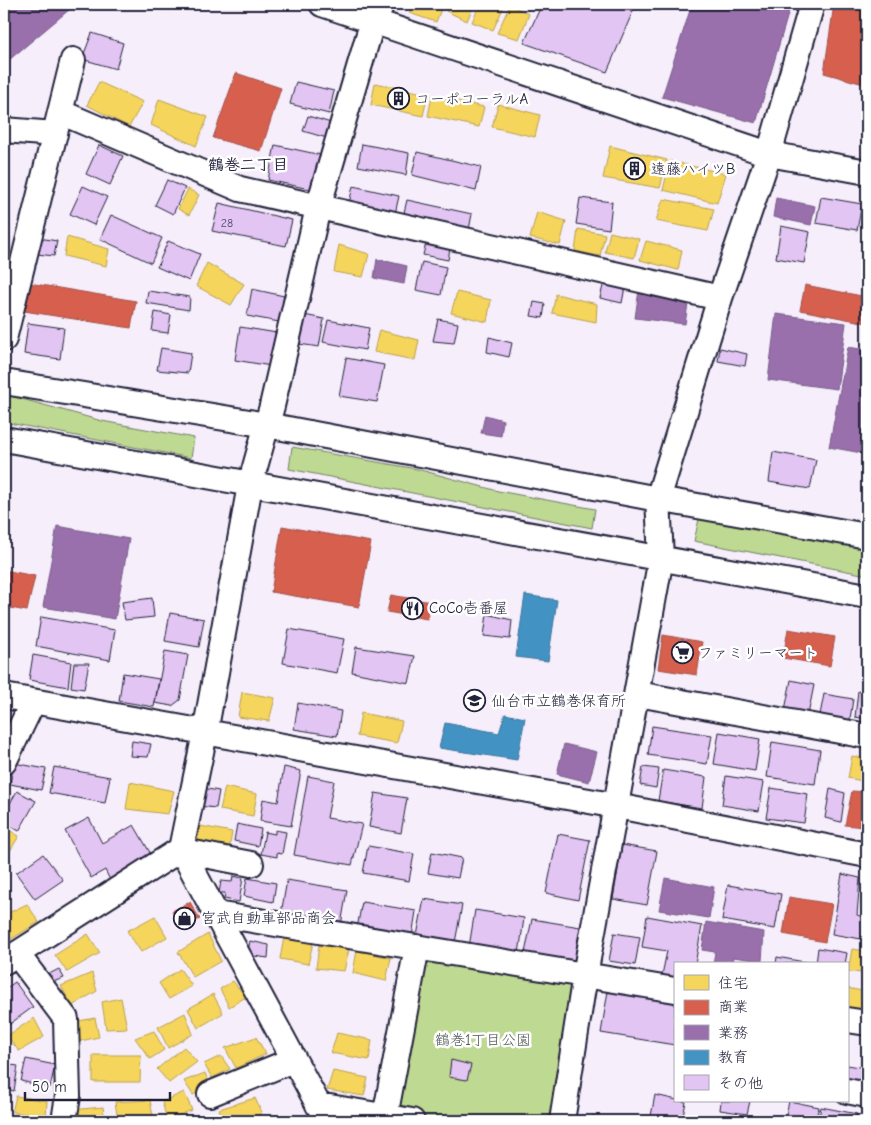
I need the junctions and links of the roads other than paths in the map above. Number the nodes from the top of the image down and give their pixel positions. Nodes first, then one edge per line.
1 (322, 4) edge
2 (812, 4) edge
3 (378, 12) edge
4 (73, 60) dead end
5 (60, 112) junction
6 (4, 130) edge
7 (54, 134) junction
8 (769, 154) junction
9 (867, 172) edge
10 (318, 208) junction
11 (720, 298) junction
12 (4, 339) edge
13 (4, 382) edge
14 (267, 424) junction
15 (4, 439) edge
16 (250, 485) junction
17 (658, 499) junction
18 (867, 536) edge
19 (661, 558) junction
20 (867, 596) edge
21 (638, 694) junction
22 (4, 696) edge
23 (33, 702) junction
24 (205, 733) junction
25 (867, 736) edge
26 (4, 762) edge
27 (617, 806) junction
28 (183, 853) junction
29 (867, 855) edge
30 (251, 864) dead end
31 (216, 914) junction
32 (417, 947) junction
33 (11, 958) edge
34 (586, 975) junction
35 (674, 990) edge
36 (848, 1020) edge
37 (867, 1023) edge
38 (293, 1060) junction
39 (848, 1091) edge
40 (210, 1094) dead end
41 (867, 1095) edge
42 (322, 1113) edge
43 (385, 1117) junction
44 (64, 1121) edge
45 (412, 1121) edge
46 (562, 1121) edge

1 - 3 street
2 - 8 street
3 - 8 street
3 - 10 street
4 - 5 street
5 - 7 street
5 - 10 street
6 - 7 street
7 - 12 street
8 - 9 street
8 - 11 street
10 - 11 street
10 - 14 street
11 - 17 street
13 - 14 street
14 - 16 street
14 - 17 street
15 - 16 street
16 - 19 street
16 - 24 street
17 - 18 street
17 - 19 street
19 - 20 street
19 - 21 street
21 - 25 street
21 - 27 street
22 - 23 street
23 - 24 street
23 - 26 street
24 - 27 street
24 - 28 street
27 - 29 street
27 - 34 street
28 - 30 street
28 - 31 street
28 - 33 street
31 - 32 street
31 - 38 street
32 - 34 street
32 - 43 street
33 - 44 street
34 - 35 street
34 - 46 street
36 - 37 street
38 - 40 street
38 - 42 street
39 - 41 street
42 - 43 street
43 - 45 street

